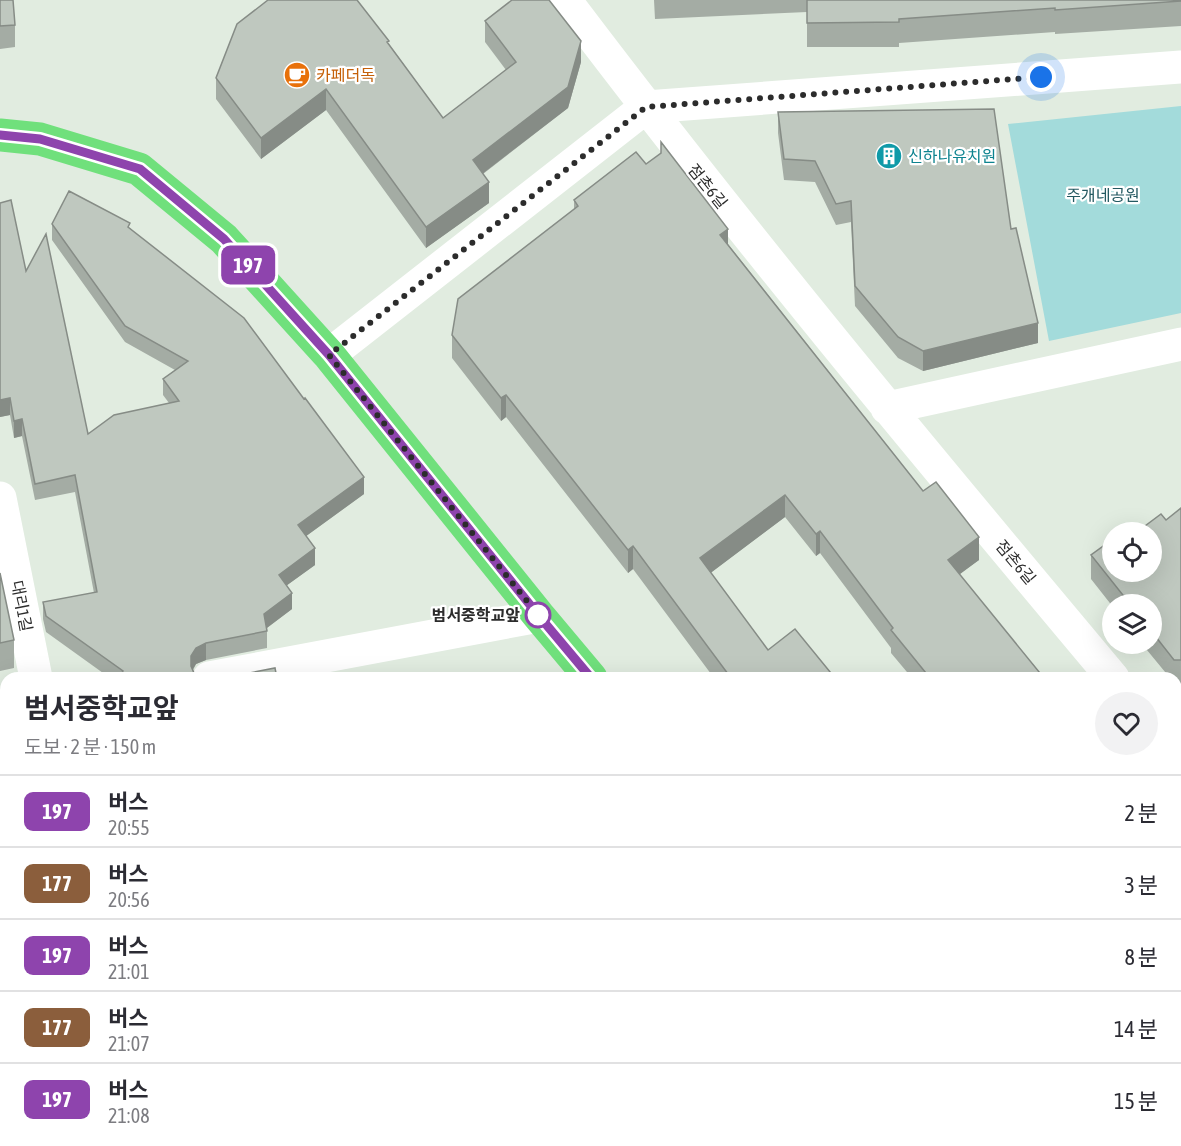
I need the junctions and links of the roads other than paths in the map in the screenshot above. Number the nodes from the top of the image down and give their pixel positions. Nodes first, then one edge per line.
1 (565, 0) edge
2 (1181, 67) edge
3 (646, 107) junction
4 (0, 135) edge
5 (1181, 344) edge
6 (329, 355) junction
7 (887, 408) junction
8 (0, 498) edge
9 (539, 616) junction
10 (35, 672) edge
11 (241, 672) edge
12 (586, 672) edge
13 (1108, 672) edge

1 - 3 street, 점촌6길
2 - 3 street
3 - 6 street
3 - 7 street, 점촌6길
4 - 6 main road
5 - 7 street
6 - 9 main road
7 - 13 street, 점촌6길
8 - 10 street, 대리1길
9 - 11 street
9 - 12 main road

